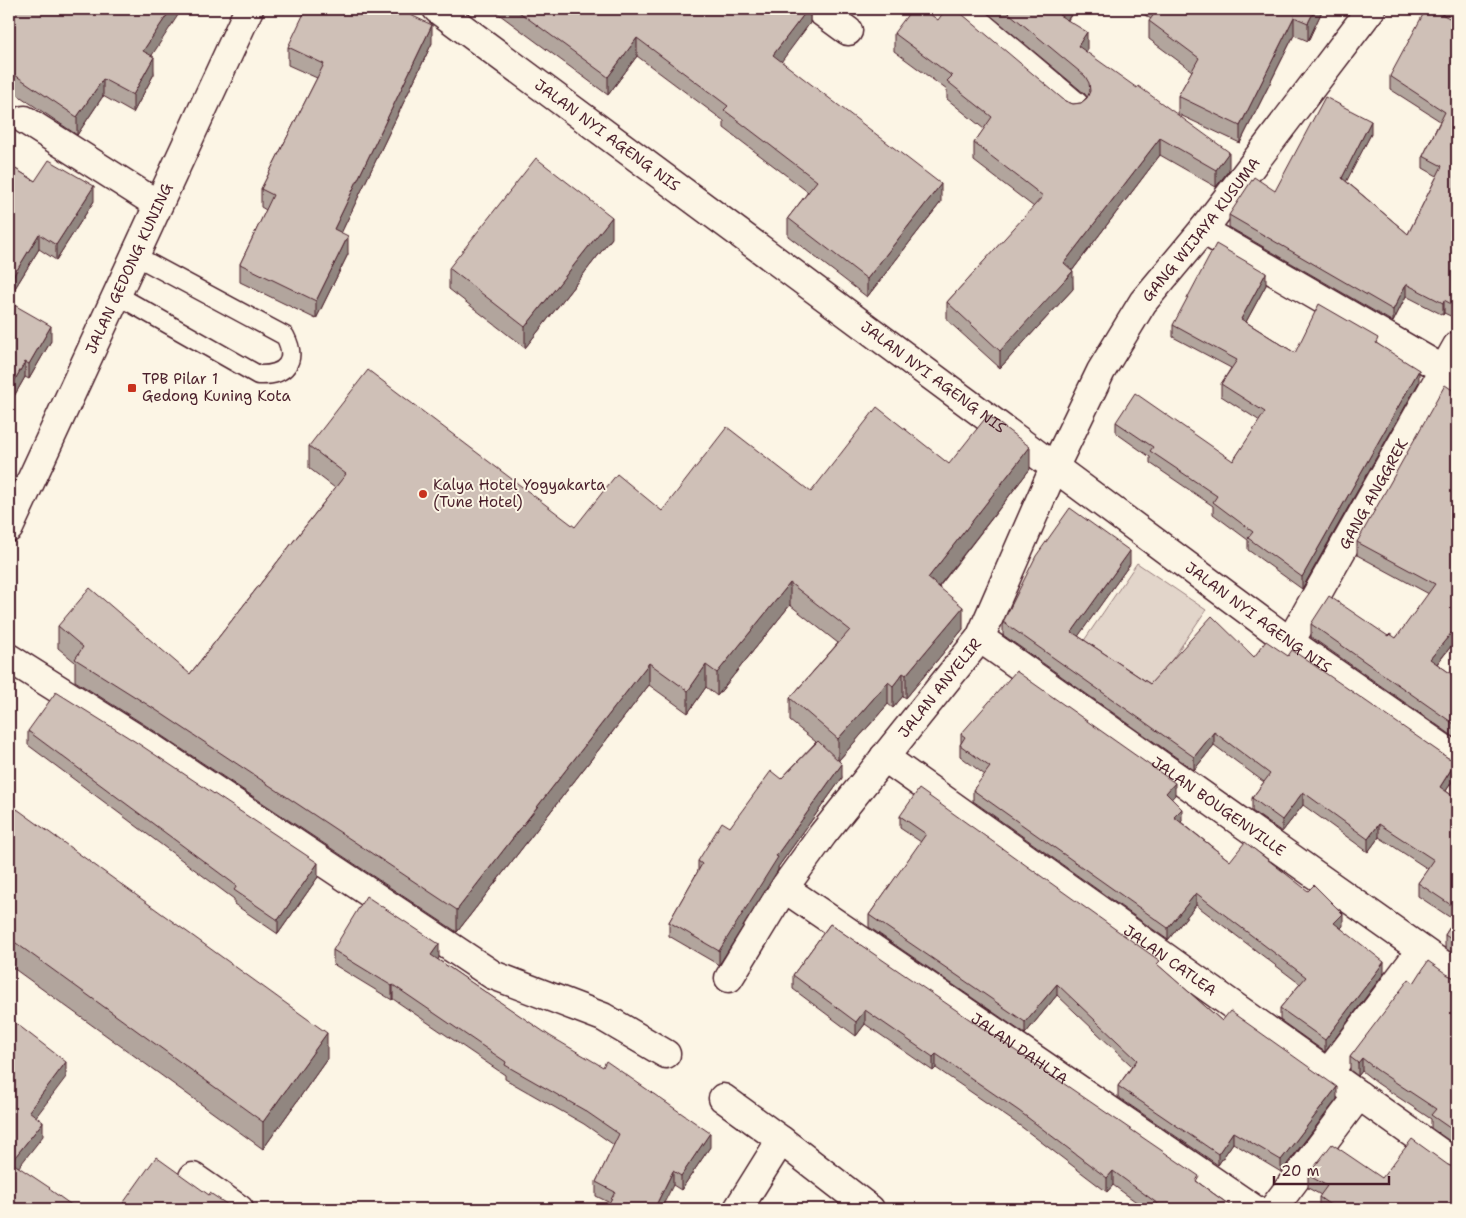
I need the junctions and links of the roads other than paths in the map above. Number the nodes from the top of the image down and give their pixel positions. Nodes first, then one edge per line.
1 (249, 9) edge
2 (438, 9) edge
3 (818, 9) edge
4 (960, 9) edge
5 (1371, 9) edge
6 (848, 31) dead end
7 (1075, 106) edge
8 (25, 120) dead end
9 (157, 204) junction
10 (1203, 230) junction
11 (134, 254) junction
12 (117, 295) junction
13 (1457, 346) edge
14 (1450, 373) edge
15 (1055, 466) junction
16 (9, 528) edge
17 (980, 638) junction
18 (1290, 642) junction
19 (9, 658) edge
20 (884, 757) junction
21 (1457, 758) edge
22 (784, 888) junction
23 (1421, 950) junction
24 (1457, 975) edge
25 (729, 978) dead end
26 (666, 1054) dead end
27 (1328, 1073) junction
28 (1359, 1095) junction
29 (723, 1098) dead end
30 (781, 1140) junction
31 (1457, 1164) edge
32 (193, 1178) dead end
33 (239, 1209) edge
34 (738, 1209) edge
35 (870, 1209) edge
36 (1254, 1209) edge
37 (1273, 1209) edge

1 - 9 street, JALAN GEDONG KUNING
2 - 15 street, JALAN NYI AGENG NIS
3 - 6 street
4 - 7 street
5 - 10 street, GANG WIJAYA KUSUMA
8 - 9 street
9 - 11 street, JALAN GEDONG KUNING
10 - 14 street
10 - 15 street, GANG WIJAYA KUSUMA
11 - 12 street, JALAN GEDONG KUNING
11 - 12 lane
12 - 16 street, JALAN GEDONG KUNING
13 - 14 street, GANG ANGGREK
14 - 18 street, GANG ANGGREK
15 - 17 street, JALAN ANYELIR
15 - 18 street, JALAN NYI AGENG NIS
17 - 20 street, JALAN ANYELIR
17 - 23 street, JALAN BOUGENVILLE
18 - 21 street, JALAN NYI AGENG NIS
19 - 26 street
20 - 22 street, JALAN ANYELIR
20 - 27 street, JALAN CATLEA
22 - 25 street, JALAN ANYELIR
22 - 36 street, JALAN DAHLIA
23 - 24 street, JALAN BOUGENVILLE
23 - 27 street
27 - 28 street, JALAN CATLEA
28 - 31 street, JALAN CATLEA
28 - 37 street
29 - 30 street
30 - 34 street
30 - 35 street
32 - 33 street

